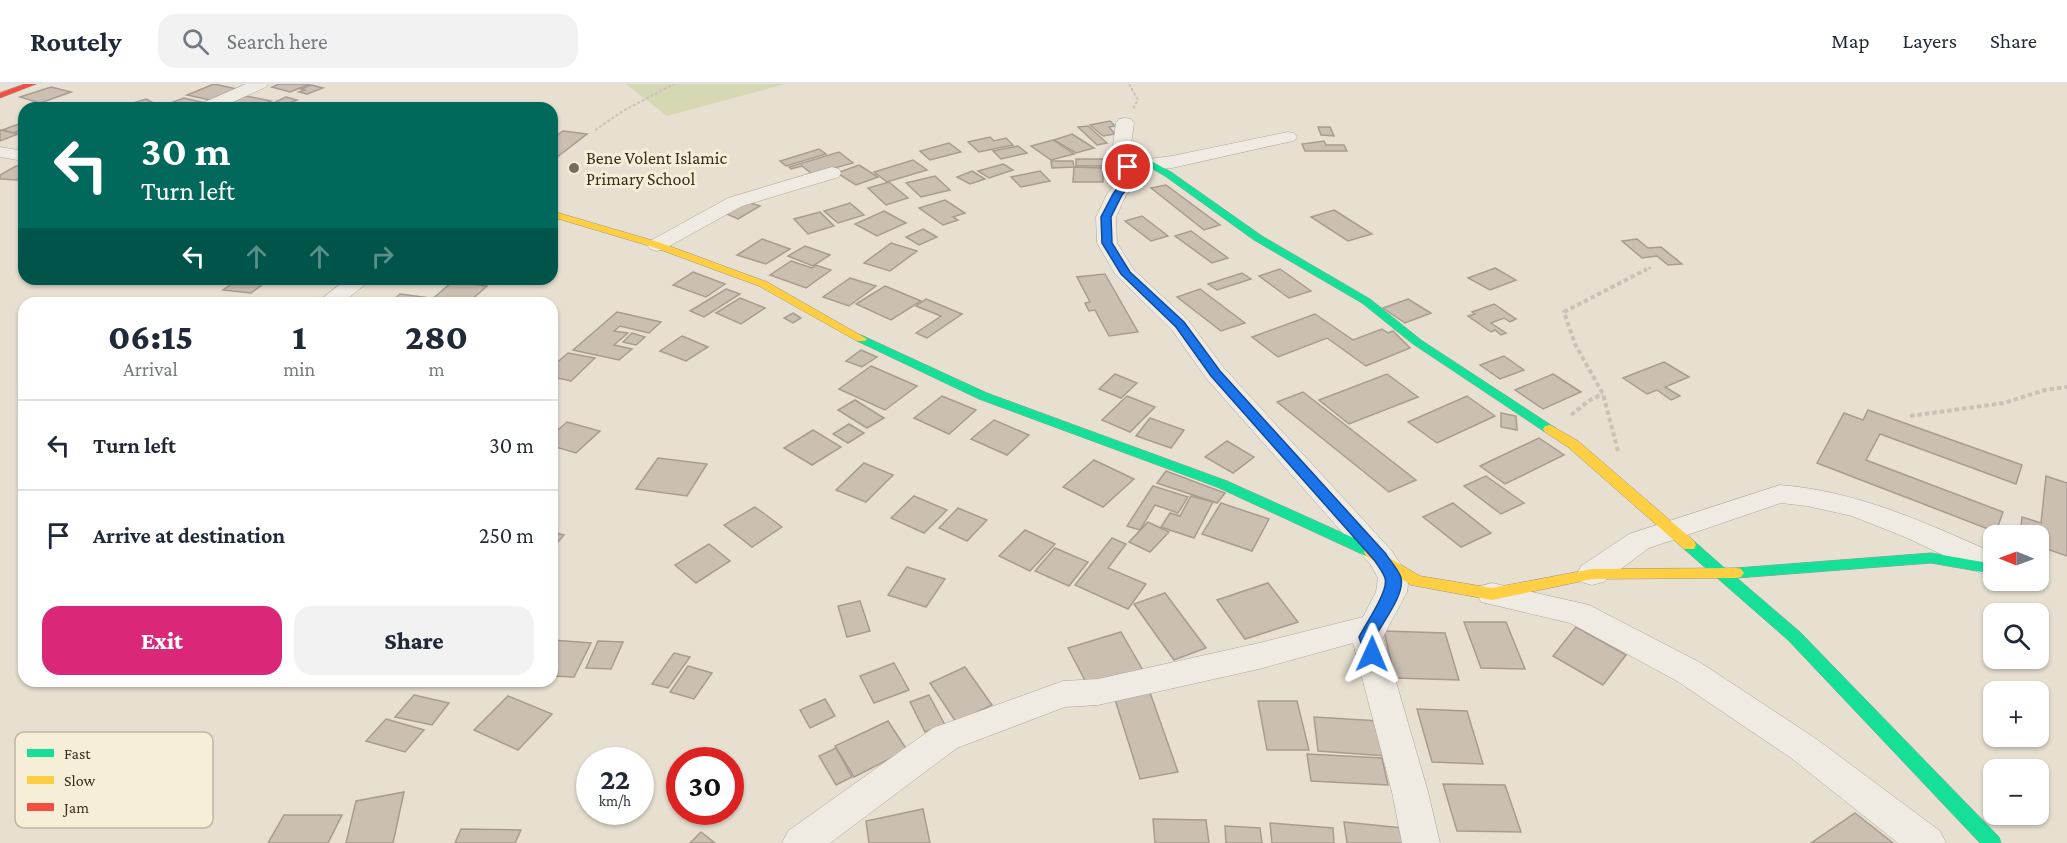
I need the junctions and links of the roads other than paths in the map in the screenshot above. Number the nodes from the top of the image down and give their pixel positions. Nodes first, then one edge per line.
1 (32, 84) edge
2 (260, 84) edge
3 (0, 96) edge
4 (220, 102) edge
5 (1125, 123) road end
6 (1288, 137) dead end
7 (0, 152) edge
8 (18, 155) edge
9 (1128, 167) junction
10 (832, 172) dead end
11 (558, 216) edge
12 (657, 245) junction
13 (352, 285) edge
14 (336, 297) edge
15 (1672, 530) junction
16 (1381, 557) junction
17 (1983, 563) edge
18 (1983, 566) edge
19 (1592, 574) junction
20 (1722, 574) junction
21 (1492, 594) junction
22 (1373, 626) junction
23 (801, 843) edge
24 (1421, 843) edge
25 (1927, 843) edge
26 (1992, 843) edge

1 - 3 street
2 - 4 street
5 - 9 street
6 - 9 street
7 - 8 street
9 - 15 street
9 - 16 street
10 - 12 street
11 - 12 street
12 - 16 street
13 - 14 street
15 - 17 street
15 - 19 street
15 - 20 street
16 - 21 street
16 - 22 street
18 - 20 street
19 - 20 street
19 - 21 street
20 - 26 street
21 - 25 street
22 - 23 street
22 - 24 street

